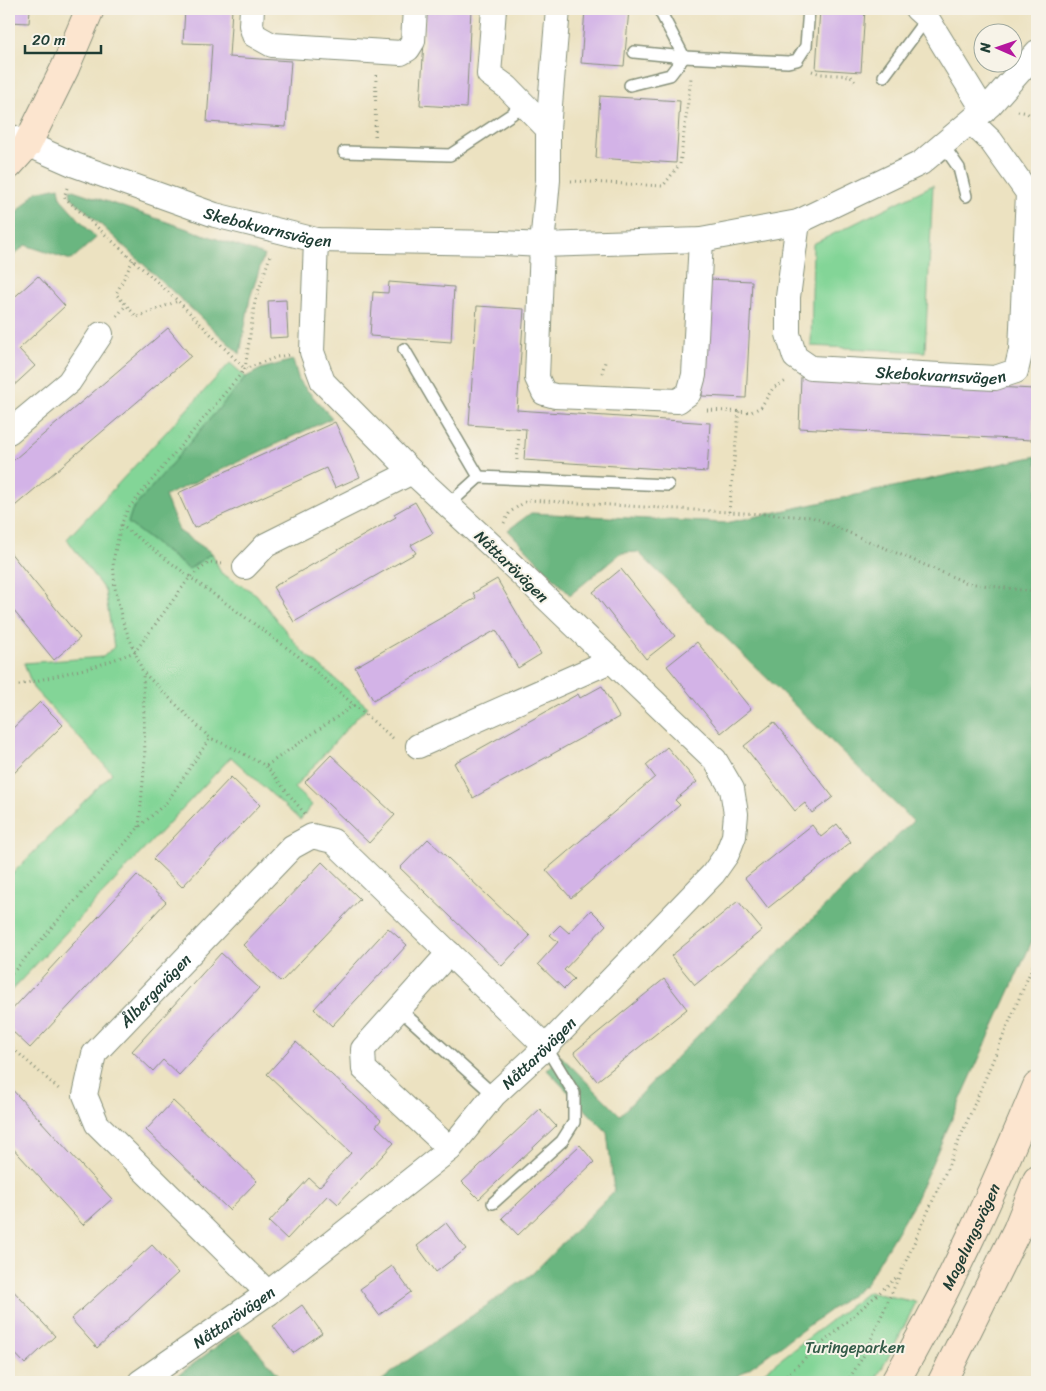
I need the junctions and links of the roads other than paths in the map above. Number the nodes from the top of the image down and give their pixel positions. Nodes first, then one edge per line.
1 (90, 9) edge
2 (252, 9) edge
3 (415, 9) edge
4 (494, 9) edge
5 (558, 9) edge
6 (659, 9) edge
7 (809, 9) edge
8 (927, 12) edge
9 (634, 52) dead end
10 (1037, 52) edge
11 (689, 57) junction
12 (884, 76) dead end
13 (630, 85) dead end
14 (522, 103) junction
15 (978, 116) junction
16 (548, 129) junction
17 (18, 140) edge
18 (943, 145) junction
19 (344, 152) dead end
20 (9, 165) edge
21 (966, 196) dead end
22 (798, 222) junction
23 (316, 240) junction
24 (701, 240) junction
25 (542, 245) junction
26 (101, 334) dead end
27 (404, 349) dead end
28 (9, 432) edge
29 (412, 472) junction
30 (479, 477) junction
31 (668, 485) dead end
32 (448, 505) junction
33 (244, 567) road end
34 (610, 661) junction
35 (418, 746) road end
36 (449, 953) junction
37 (399, 1009) junction
38 (546, 1047) junction
39 (1037, 1086) edge
40 (494, 1094) junction
41 (450, 1149) junction
42 (1037, 1180) edge
43 (493, 1203) dead end
44 (268, 1293) junction
45 (140, 1382) edge
46 (895, 1382) edge
47 (942, 1382) edge

1 - 17 main road
2 - 3 street
4 - 14 street
5 - 16 street
6 - 11 lane
7 - 11 lane
8 - 12 lane
8 - 15 street, Skebokvarnsvägen
9 - 11 lane
10 - 15 street, Skebokvarnsvägen
11 - 13 lane
14 - 16 street
14 - 19 lane
15 - 18 street, Skebokvarnsvägen
15 - 22 street, Skebokvarnsvägen
16 - 25 street
17 - 20 main road
17 - 23 street, Skebokvarnsvägen
18 - 21 lane
18 - 22 street, Skebokvarnsvägen
22 - 24 street, Skebokvarnsvägen
23 - 25 street, Skebokvarnsvägen
23 - 29 street, Nåttarövägen
24 - 25 street, Skebokvarnsvägen
24 - 25 street
26 - 28 street
27 - 30 lane
29 - 32 street, Nåttarövägen
29 - 33 street
30 - 31 lane
30 - 32 lane
32 - 34 street, Nåttarövägen
34 - 35 street
34 - 38 street, Nåttarövägen
36 - 37 street
36 - 38 street
36 - 44 street, Ålbergavägen
37 - 40 lane
37 - 41 street
38 - 40 street, Nåttarövägen
38 - 43 lane
39 - 46 main road, Magelungsvägen
40 - 41 street, Nåttarövägen
41 - 44 street, Nåttarövägen
42 - 47 main road
44 - 45 street, Nåttarövägen

